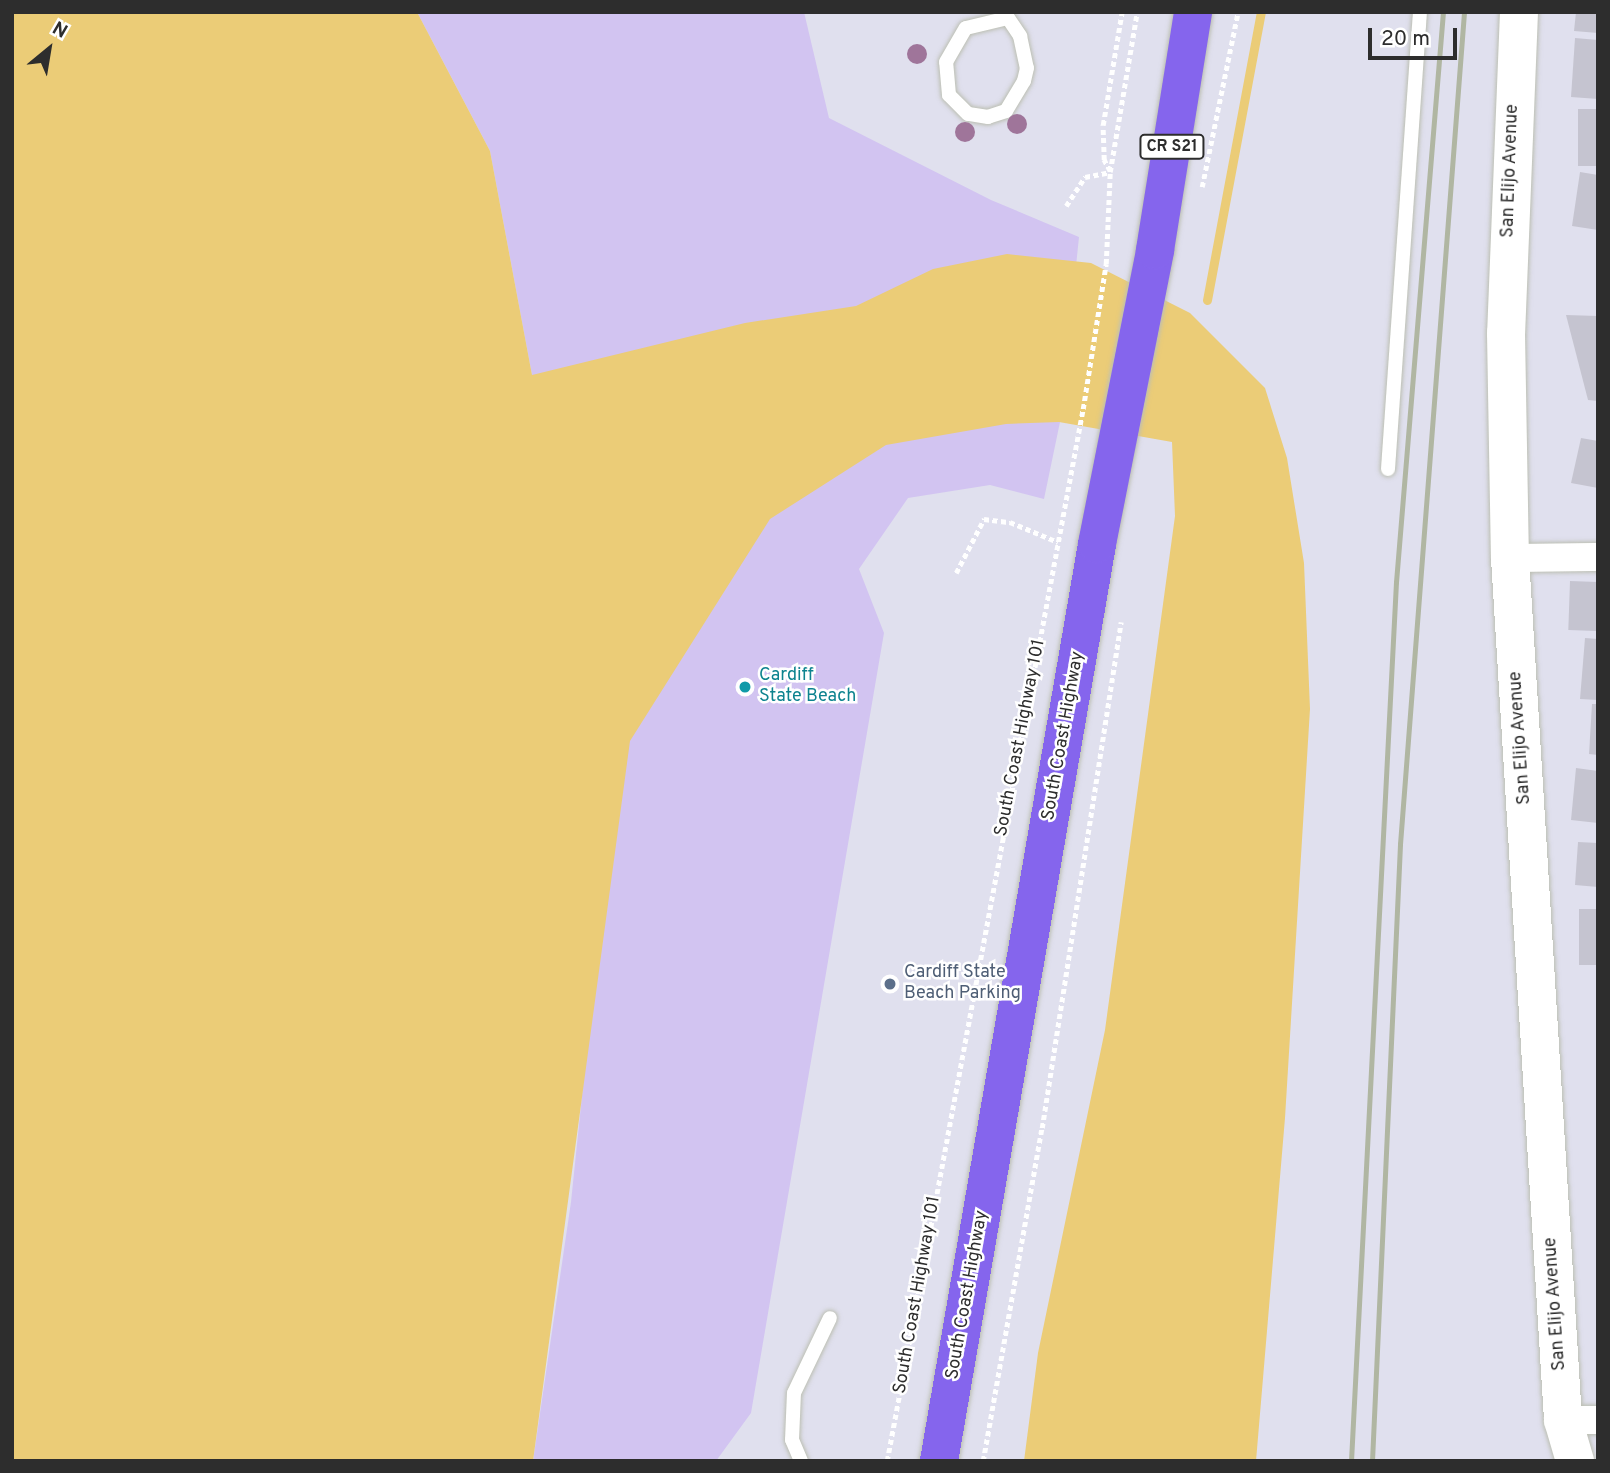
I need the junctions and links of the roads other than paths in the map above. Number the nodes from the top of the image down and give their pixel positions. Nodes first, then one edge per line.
1 (1193, 12) edge
2 (1420, 12) edge
3 (1519, 12) edge
4 (1009, 15) edge
5 (1388, 469) dead end
6 (1598, 557) edge
7 (1510, 558) junction
8 (831, 1318) dead end
9 (1580, 1420) edge
10 (801, 1461) edge
11 (939, 1461) edge
12 (1575, 1461) edge

1 - 11 main road, South Coast Highway / CR S21
2 - 5 lane
3 - 7 main road, San Elijo Avenue
4 - 4 lane
6 - 7 street
7 - 9 main road, San Elijo Avenue
8 - 10 lane
9 - 12 main road, San Elijo Avenue

